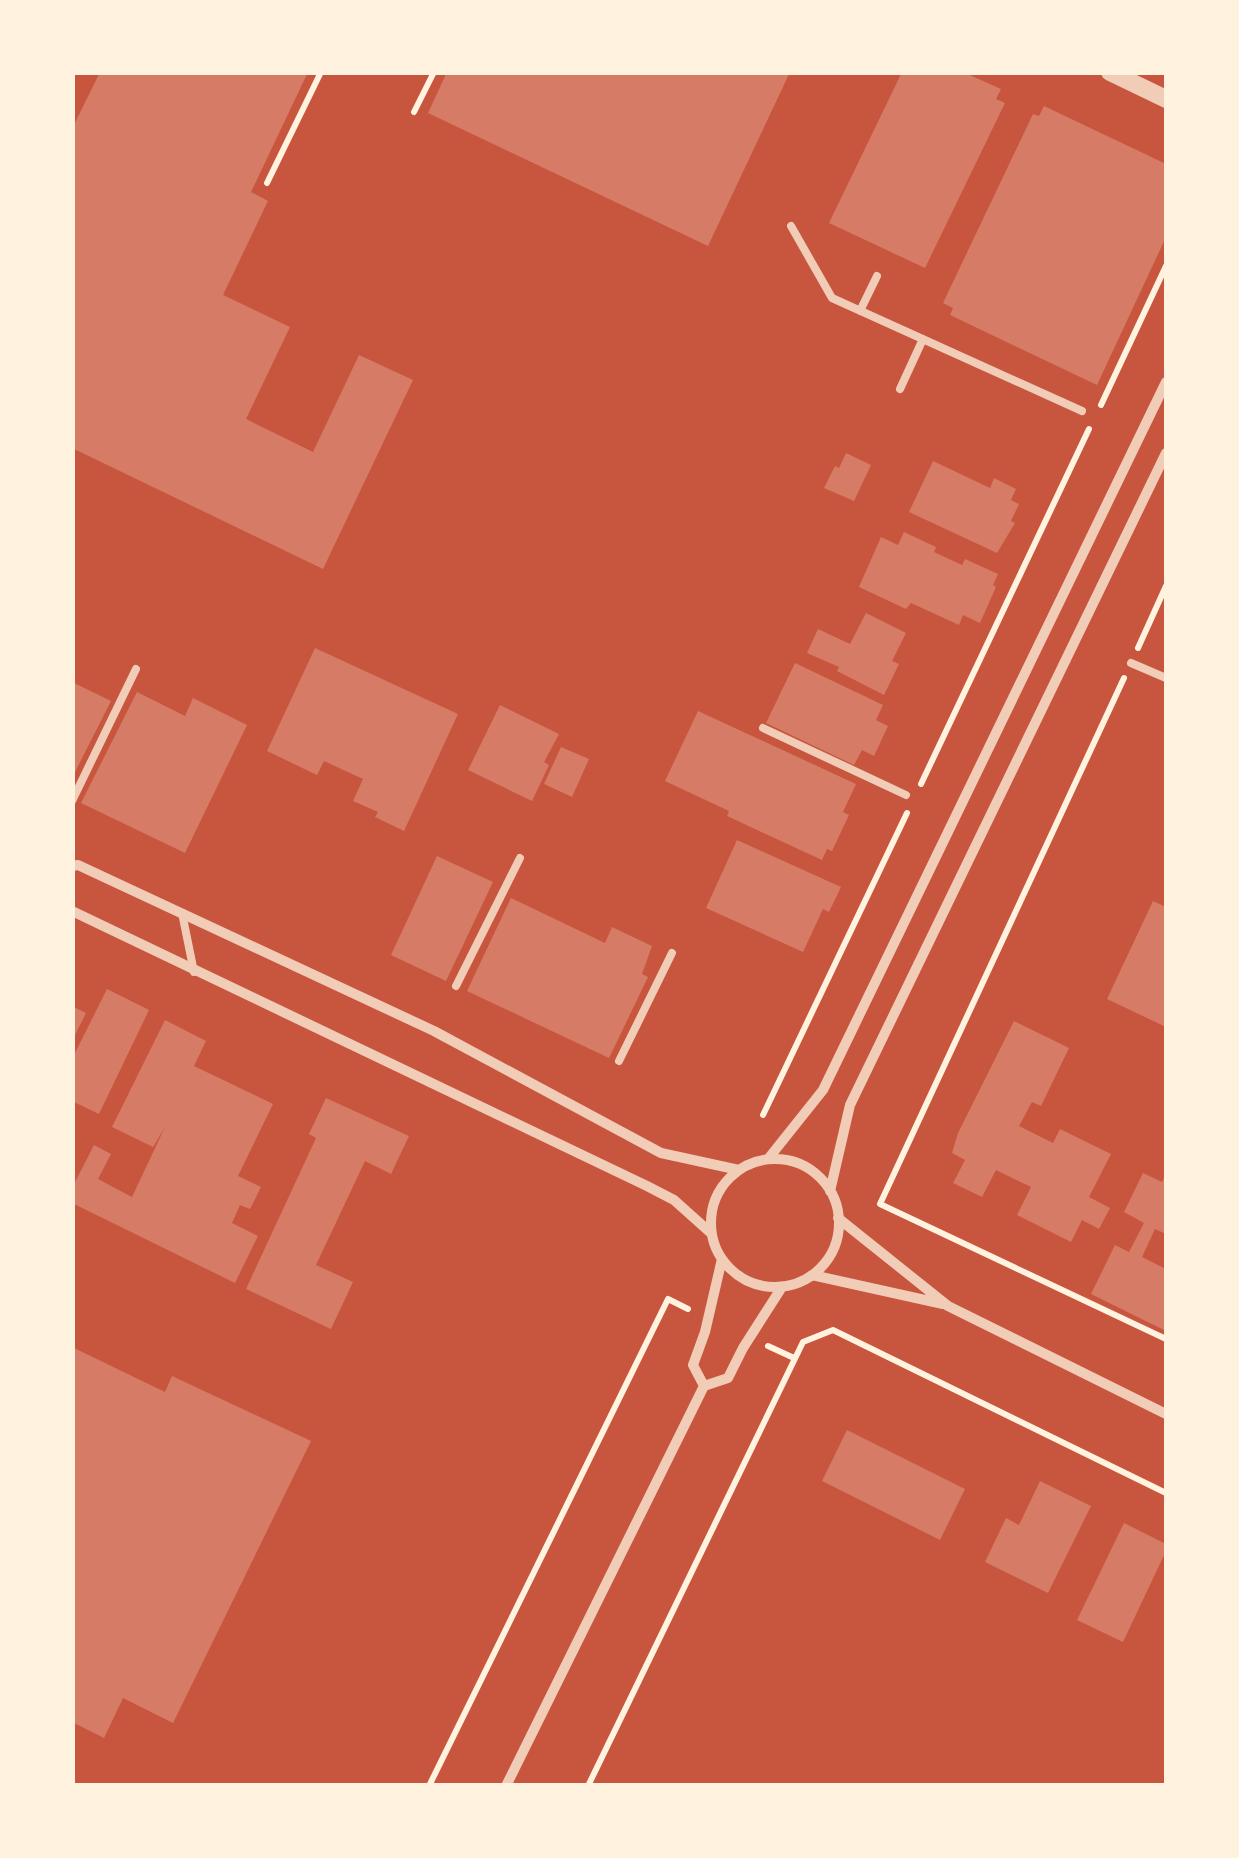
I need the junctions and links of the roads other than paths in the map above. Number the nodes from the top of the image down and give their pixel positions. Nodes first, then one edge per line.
1 (1110, 72) edge
2 (1166, 99) edge
3 (791, 226) dead end
4 (877, 276) dead end
5 (860, 311) junction
6 (923, 339) junction
7 (1166, 382) edge
8 (900, 389) dead end
9 (1082, 411) dead end
10 (1166, 453) edge
11 (1131, 663) road end
12 (136, 669) dead end
13 (1166, 678) edge
14 (763, 728) dead end
15 (906, 795) dead end
16 (72, 801) edge
17 (520, 858) dead end
18 (72, 866) edge
19 (72, 911) edge
20 (182, 913) junction
21 (672, 953) dead end
22 (194, 972) junction
23 (456, 986) dead end
24 (620, 1061) dead end
25 (768, 1159) junction
26 (739, 1170) junction
27 (830, 1191) junction
28 (838, 1218) junction
29 (712, 1234) junction
30 (722, 1259) junction
31 (812, 1275) junction
32 (782, 1287) junction
33 (948, 1306) junction
34 (704, 1386) junction
35 (1166, 1414) edge
36 (506, 1786) edge

1 - 2 street
3 - 5 lane
4 - 5 lane
5 - 6 lane
6 - 8 lane
6 - 9 lane
7 - 25 street
10 - 27 street
11 - 13 lane
12 - 16 lane
14 - 15 lane
17 - 23 lane
18 - 20 street
19 - 22 street
20 - 22 lane
20 - 26 street
21 - 24 lane
22 - 29 street
25 - 26 street
25 - 27 street
26 - 29 street
27 - 28 street
28 - 31 street
28 - 33 street
29 - 30 street
30 - 32 street
30 - 34 street
31 - 32 street
31 - 33 street
32 - 34 street
33 - 35 street
34 - 36 street

